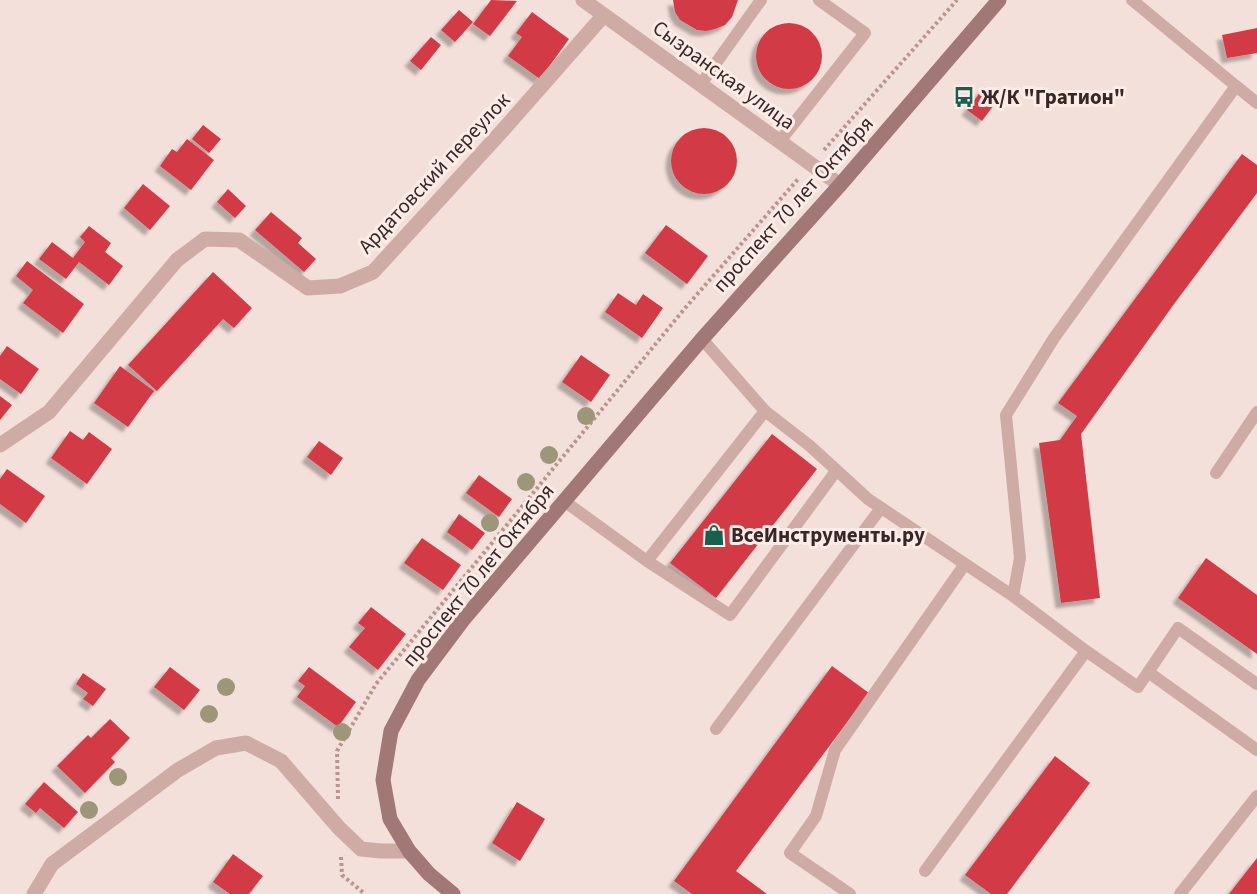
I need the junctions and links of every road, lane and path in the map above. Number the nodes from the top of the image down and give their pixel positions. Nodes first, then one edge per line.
1 (583, 0) edge
2 (761, 0) edge
3 (819, 0) edge
4 (999, 0) edge
5 (1132, 0) edge
6 (604, 15) junction
7 (701, 84) junction
8 (1236, 86) junction
9 (1257, 103) edge
10 (780, 141) junction
11 (840, 185) junction
12 (702, 339) junction
13 (765, 411) junction
14 (1257, 412) edge
15 (0, 445) edge
16 (836, 471) junction
17 (1216, 473) dead end
18 (564, 501) junction
19 (881, 508) junction
20 (647, 561) junction
21 (965, 564) junction
22 (1013, 596) junction
23 (1086, 651) junction
24 (1148, 672) junction
25 (1257, 684) edge
26 (716, 729) dead end
27 (1257, 750) edge
28 (1257, 796) edge
29 (409, 851) junction
30 (925, 871) dead end
31 (34, 894) edge
32 (453, 894) edge
33 (850, 894) edge
34 (1180, 894) edge

1 - 6 street, Сызранская улица
2 - 7 lane
3 - 10 lane
4 - 11 street, проспект 70 лет Октября
5 - 8 lane
6 - 7 street, Сызранская улица
6 - 15 street, Ардатовский переулок
7 - 10 street, Сызранская улица
8 - 9 lane
8 - 22 lane
10 - 11 street, Сызранская улица
11 - 12 street, проспект 70 лет Октября
12 - 13 lane
12 - 18 street, проспект 70 лет Октября
13 - 16 lane
13 - 20 lane
14 - 17 lane
16 - 19 lane
16 - 20 lane
18 - 20 lane
18 - 29 street, проспект 70 лет Октября
19 - 21 lane
19 - 26 lane
21 - 22 lane
21 - 33 lane
22 - 23 lane
23 - 24 lane
23 - 30 lane
24 - 25 lane
24 - 27 lane
28 - 34 lane
29 - 31 street
29 - 32 street, проспект 70 лет Октября

